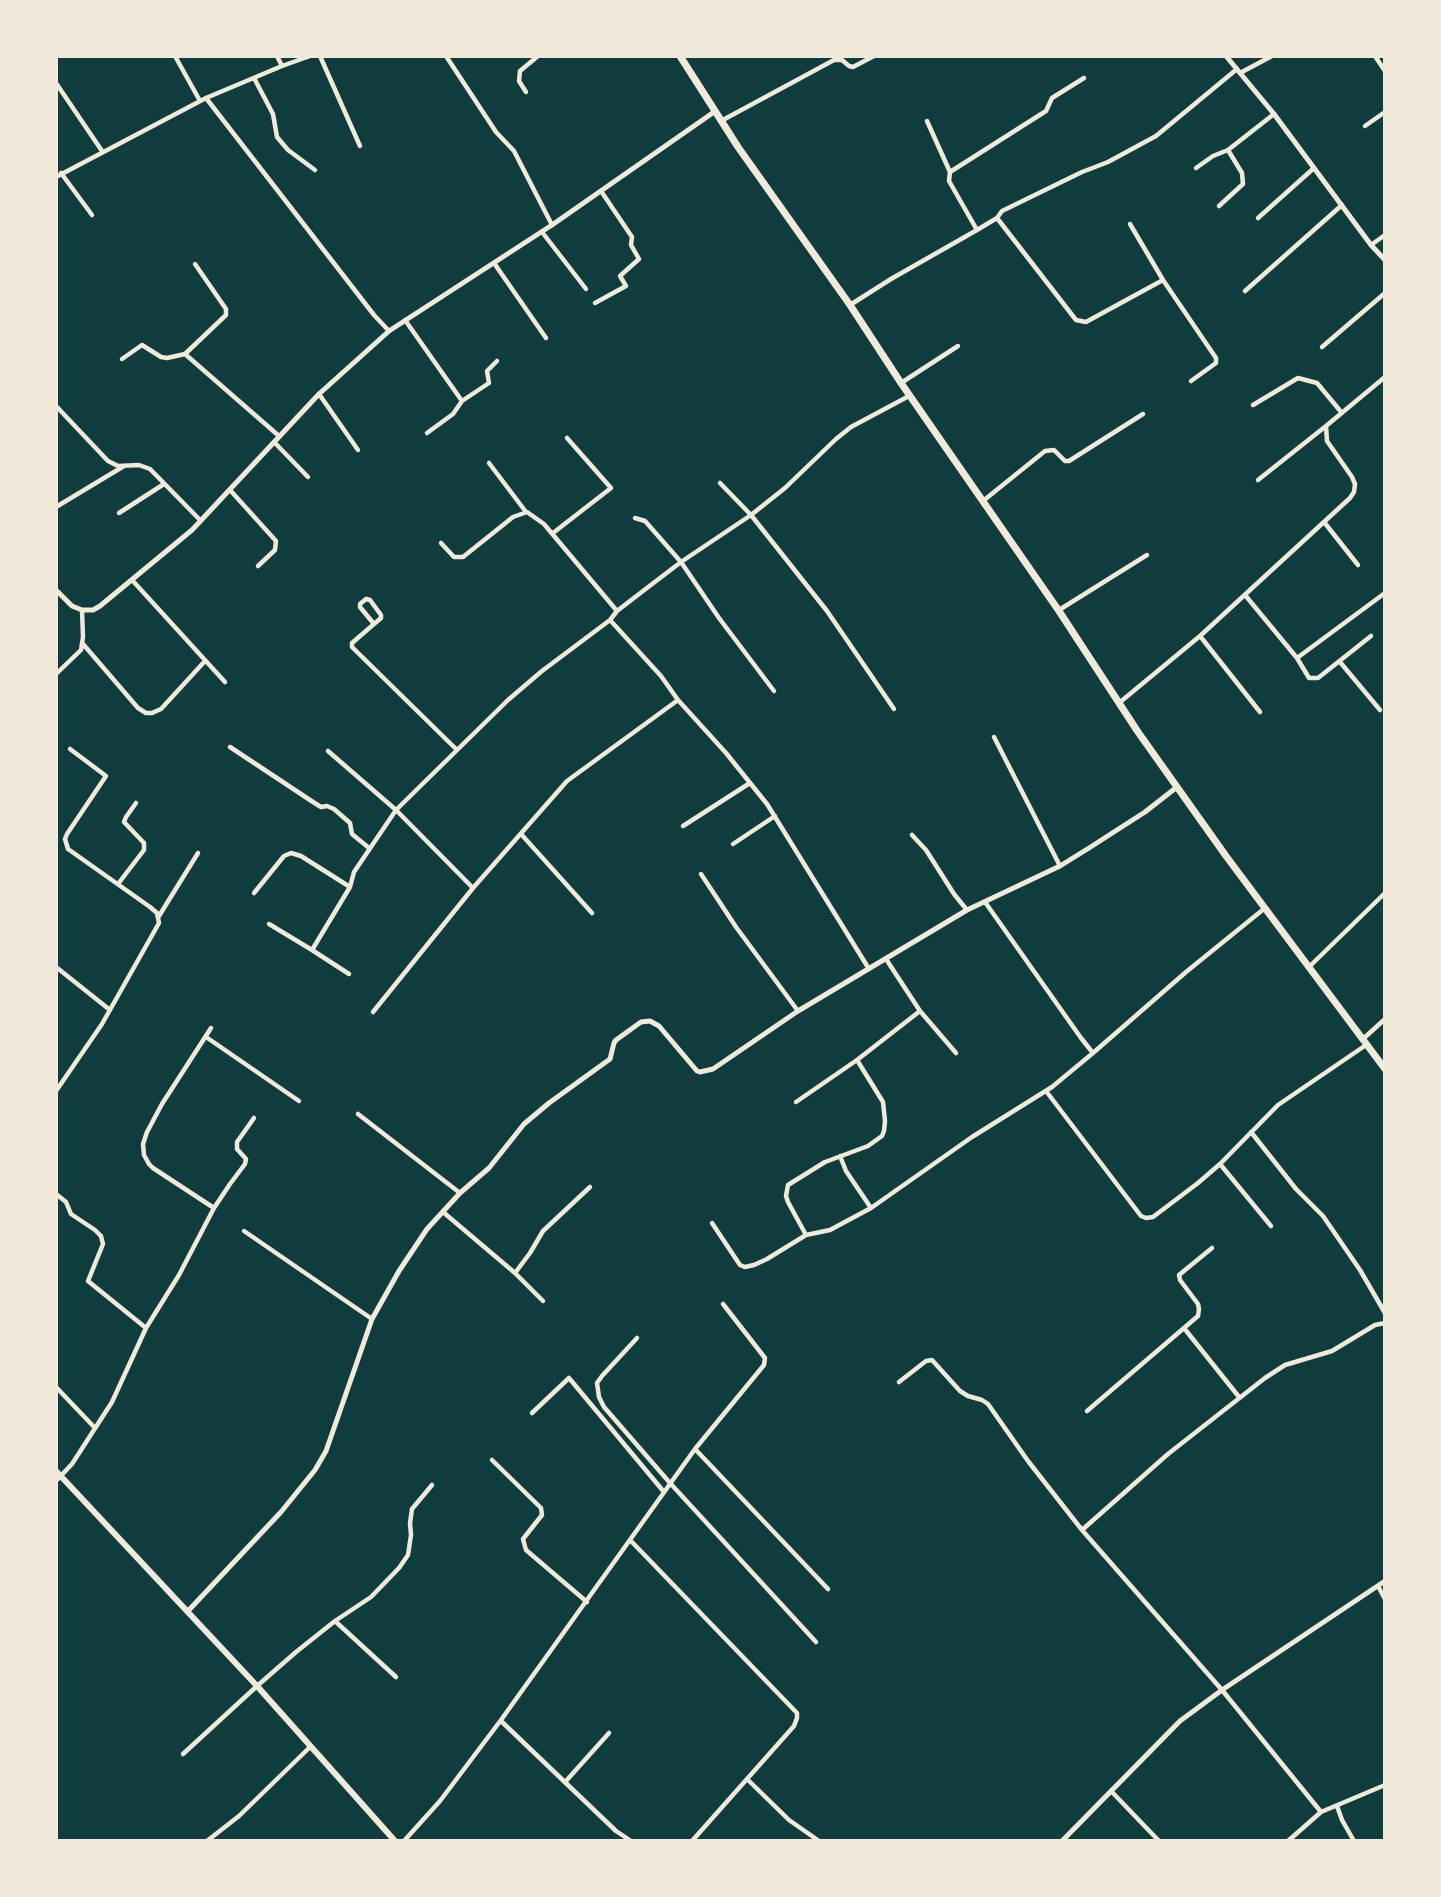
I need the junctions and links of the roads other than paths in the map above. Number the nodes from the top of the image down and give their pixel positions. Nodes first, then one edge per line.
1 (175, 56) edge
2 (276, 56) edge
3 (310, 56) edge
4 (320, 56) edge
5 (446, 56) edge
6 (538, 56) edge
7 (680, 56) edge
8 (874, 56) edge
9 (1226, 56) edge
10 (1272, 56) edge
11 (1375, 56) edge
12 (282, 65) junction
13 (1238, 71) junction
14 (1385, 71) edge
15 (254, 78) junction
16 (1084, 78) dead end
17 (56, 83) edge
18 (526, 92) dead end
19 (206, 99) junction
20 (200, 102) junction
21 (714, 112) junction
22 (1385, 112) edge
23 (1274, 114) junction
24 (721, 121) junction
25 (928, 121) dead end
26 (1365, 126) dead end
27 (360, 146) dead end
28 (1228, 150) junction
29 (102, 151) junction
30 (1196, 168) dead end
31 (1314, 168) junction
32 (315, 170) dead end
33 (950, 172) junction
34 (58, 175) edge
35 (601, 191) junction
36 (1342, 205) junction
37 (1219, 206) dead end
38 (92, 215) dead end
39 (997, 218) junction
40 (1258, 218) dead end
41 (1130, 224) dead end
42 (552, 225) junction
43 (977, 230) junction
44 (542, 232) junction
45 (1385, 235) edge
46 (1371, 244) junction
47 (1385, 260) edge
48 (494, 263) junction
49 (195, 264) dead end
50 (1163, 279) junction
51 (586, 289) dead end
52 (1245, 291) dead end
53 (1385, 293) edge
54 (595, 303) dead end
55 (850, 305) junction
56 (404, 320) junction
57 (389, 331) junction
58 (546, 338) dead end
59 (958, 346) dead end
60 (1322, 347) dead end
61 (185, 354) junction
62 (122, 359) dead end
63 (497, 361) dead end
64 (1385, 377) edge
65 (1191, 381) dead end
66 (901, 383) junction
67 (318, 394) junction
68 (910, 396) junction
69 (461, 401) junction
70 (56, 405) edge
71 (1254, 405) dead end
72 (1342, 412) junction
73 (1143, 414) dead end
74 (1326, 426) junction
75 (427, 433) dead end
76 (279, 436) junction
77 (567, 438) dead end
78 (274, 442) junction
79 (358, 450) dead end
80 (489, 463) dead end
81 (125, 466) junction
82 (308, 477) dead end
83 (1258, 480) dead end
84 (720, 483) dead end
85 (164, 484) junction
86 (230, 490) junction
87 (983, 501) junction
88 (56, 508) edge
89 (527, 512) junction
90 (119, 513) dead end
91 (751, 515) junction
92 (635, 518) dead end
93 (201, 522) junction
94 (1324, 522) junction
95 (552, 533) junction
96 (441, 543) dead end
97 (1147, 555) dead end
98 (681, 562) junction
99 (1358, 565) dead end
100 (258, 566) dead end
101 (132, 580) junction
102 (56, 590) edge
103 (1385, 593) edge
104 (1245, 595) junction
105 (82, 610) junction
106 (617, 611) junction
107 (1059, 611) junction
108 (610, 620) junction
109 (374, 624) junction
110 (1200, 636) junction
111 (1371, 636) dead end
112 (83, 644) junction
113 (1297, 658) junction
114 (205, 661) junction
115 (1340, 662) junction
116 (56, 674) edge
117 (225, 682) dead end
118 (774, 691) dead end
119 (678, 700) junction
120 (1119, 703) junction
121 (894, 709) dead end
122 (1380, 710) dead end
123 (1260, 712) dead end
124 (994, 737) dead end
125 (230, 747) dead end
126 (70, 748) dead end
127 (457, 750) junction
128 (328, 751) dead end
129 (750, 783) junction
130 (1177, 787) junction
131 (136, 803) dead end
132 (396, 810) junction
133 (775, 816) junction
134 (683, 826) dead end
135 (521, 834) junction
136 (912, 835) dead end
137 (733, 844) dead end
138 (369, 848) junction
139 (198, 853) dead end
140 (1060, 866) junction
141 (701, 874) dead end
142 (118, 884) junction
143 (350, 887) junction
144 (473, 888) junction
145 (254, 893) dead end
146 (1385, 893) edge
147 (985, 901) junction
148 (1265, 908) junction
149 (967, 910) junction
150 (592, 913) dead end
151 (159, 916) junction
152 (269, 924) dead end
153 (312, 950) junction
154 (886, 959) junction
155 (1310, 966) junction
156 (56, 967) edge
157 (869, 969) junction
158 (349, 974) dead end
159 (110, 1010) junction
160 (798, 1011) junction
161 (920, 1011) junction
162 (373, 1012) dead end
163 (1385, 1019) edge
164 (211, 1028) dead end
165 (206, 1037) junction
166 (1365, 1042) junction
167 (956, 1053) dead end
168 (1093, 1053) junction
169 (857, 1060) junction
170 (1385, 1069) edge
171 (56, 1091) edge
172 (1046, 1091) junction
173 (299, 1101) dead end
174 (796, 1102) dead end
175 (358, 1114) dead end
176 (254, 1118) dead end
177 (1251, 1132) junction
178 (840, 1156) junction
179 (1220, 1164) junction
180 (590, 1187) dead end
181 (56, 1194) edge
182 (460, 1194) junction
183 (214, 1208) junction
184 (871, 1208) junction
185 (443, 1212) junction
186 (712, 1223) dead end
187 (1271, 1226) dead end
188 (244, 1231) dead end
189 (806, 1235) junction
190 (1212, 1248) dead end
191 (514, 1273) junction
192 (543, 1301) dead end
193 (723, 1304) dead end
194 (1385, 1313) edge
195 (372, 1320) junction
196 (1385, 1322) edge
197 (146, 1328) junction
198 (1184, 1328) junction
199 (637, 1338) dead end
200 (899, 1382) dead end
201 (56, 1387) edge
202 (1239, 1397) junction
203 (1087, 1410) dead end
204 (532, 1413) dead end
205 (94, 1428) junction
206 (695, 1449) junction
207 (492, 1460) dead end
208 (58, 1476) edge
209 (670, 1483) junction
210 (432, 1485) dead end
211 (664, 1492) junction
212 (1082, 1530) junction
213 (631, 1541) junction
214 (1385, 1581) edge
215 (1378, 1586) junction
216 (828, 1589) dead end
217 (1385, 1599) edge
218 (587, 1602) junction
219 (188, 1611) junction
220 (335, 1621) junction
221 (816, 1642) dead end
222 (396, 1677) dead end
223 (257, 1686) junction
224 (1222, 1690) junction
225 (501, 1720) junction
226 (609, 1733) dead end
227 (310, 1746) junction
228 (183, 1754) dead end
229 (747, 1779) junction
230 (566, 1781) junction
231 (1385, 1785) edge
232 (1110, 1791) junction
233 (1336, 1806) junction
234 (1321, 1812) junction
235 (207, 1841) edge
236 (395, 1841) edge
237 (404, 1841) edge
238 (631, 1841) edge
239 (692, 1841) edge
240 (819, 1841) edge
241 (1062, 1841) edge
242 (1159, 1841) edge
243 (1288, 1841) edge
244 (1354, 1841) edge

1 - 20 street
2 - 12 street
3 - 12 street
4 - 27 street
5 - 42 street
6 - 18 street
7 - 21 main road
8 - 24 street
9 - 13 street
10 - 13 street
11 - 14 street
12 - 15 street
13 - 23 street
13 - 39 street
15 - 19 street
15 - 32 street
16 - 33 street
17 - 29 street
19 - 20 street
19 - 57 street
20 - 29 street
21 - 24 main road
21 - 35 street
22 - 26 street
23 - 28 street
23 - 31 street
24 - 55 main road
25 - 33 street
28 - 30 street
28 - 37 street
29 - 34 street
31 - 36 street
31 - 40 street
33 - 43 street
34 - 38 street
35 - 42 street
35 - 54 street
36 - 46 street
36 - 52 street
39 - 43 street
39 - 50 street
41 - 50 street
42 - 44 street
43 - 55 street
44 - 48 street
44 - 51 street
45 - 46 street
46 - 47 street
48 - 56 street
48 - 58 street
49 - 61 street
50 - 65 street
53 - 60 street
55 - 66 main road
56 - 57 street
56 - 69 street
57 - 67 street
59 - 66 street
61 - 62 street
61 - 76 street
63 - 69 street
64 - 72 street
66 - 68 main road
67 - 76 street
67 - 79 street
68 - 87 main road
68 - 91 street
69 - 75 street
70 - 81 street
71 - 72 street
72 - 74 street
73 - 87 street
74 - 83 street
74 - 94 street
76 - 78 street
77 - 95 street
78 - 82 street
78 - 86 street
80 - 89 street
81 - 85 street
81 - 88 street
84 - 91 street
85 - 90 street
85 - 93 street
86 - 93 street
86 - 100 street
87 - 107 main road
89 - 95 street
89 - 96 street
91 - 98 street
91 - 121 street
92 - 98 street
93 - 101 street
94 - 99 street
94 - 104 street
95 - 106 street
97 - 107 street
98 - 106 street
98 - 118 street
101 - 105 street
101 - 114 street
102 - 105 street
103 - 113 street
104 - 110 street
104 - 113 street
105 - 112 street
106 - 108 street
107 - 120 main road
108 - 119 street
108 - 127 street
109 - 109 street
109 - 127 street
110 - 120 street
110 - 123 street
111 - 115 street
112 - 114 street
112 - 116 street
113 - 115 street
114 - 117 street
115 - 122 street
119 - 129 street
119 - 135 street
120 - 130 main road
124 - 140 street
125 - 138 street
126 - 142 street
127 - 132 street
128 - 132 street
129 - 133 street
129 - 134 street
130 - 140 street
130 - 148 main road
131 - 142 street
132 - 138 street
132 - 144 street
133 - 137 street
133 - 157 street
135 - 144 street
135 - 150 street
136 - 149 street
138 - 143 street
139 - 151 street
140 - 147 street
141 - 160 street
142 - 151 street
143 - 145 street
143 - 153 street
144 - 162 street
146 - 155 street
147 - 149 street
147 - 168 street
148 - 155 main road
148 - 168 street
149 - 154 street
151 - 159 street
152 - 153 street
153 - 158 street
154 - 157 street
154 - 161 street
155 - 166 main road
156 - 159 street
157 - 160 street
159 - 171 street
160 - 182 street
161 - 167 street
161 - 169 street
163 - 166 street
164 - 165 street
165 - 173 street
165 - 183 street
166 - 170 main road
166 - 177 street
168 - 172 street
169 - 174 street
169 - 178 street
172 - 179 street
172 - 184 street
175 - 182 street
176 - 183 street
177 - 179 street
177 - 194 street
178 - 184 street
178 - 189 street
179 - 187 street
180 - 191 street
181 - 197 street
182 - 185 street
183 - 197 street
184 - 189 street
185 - 191 street
185 - 195 street
186 - 189 street
188 - 195 street
190 - 198 street
191 - 192 street
193 - 206 street
195 - 219 street
196 - 202 street
197 - 205 street
198 - 202 street
198 - 203 street
199 - 209 street
200 - 212 street
201 - 205 street
202 - 212 street
204 - 211 street
205 - 208 street
206 - 209 street
206 - 216 street
207 - 218 street
208 - 219 main road
209 - 211 street
209 - 221 street
210 - 220 street
211 - 213 street
212 - 224 street
213 - 218 street
213 - 229 street
214 - 215 street
215 - 217 street
215 - 224 street
218 - 225 street
219 - 223 main road
220 - 222 street
220 - 223 street
223 - 227 main road
223 - 228 street
224 - 232 street
224 - 234 street
225 - 230 street
225 - 237 street
226 - 230 street
227 - 235 street
227 - 236 main road
229 - 239 street
229 - 240 street
230 - 238 street
231 - 233 street
232 - 241 street
232 - 242 street
233 - 234 street
233 - 244 street
234 - 243 street

